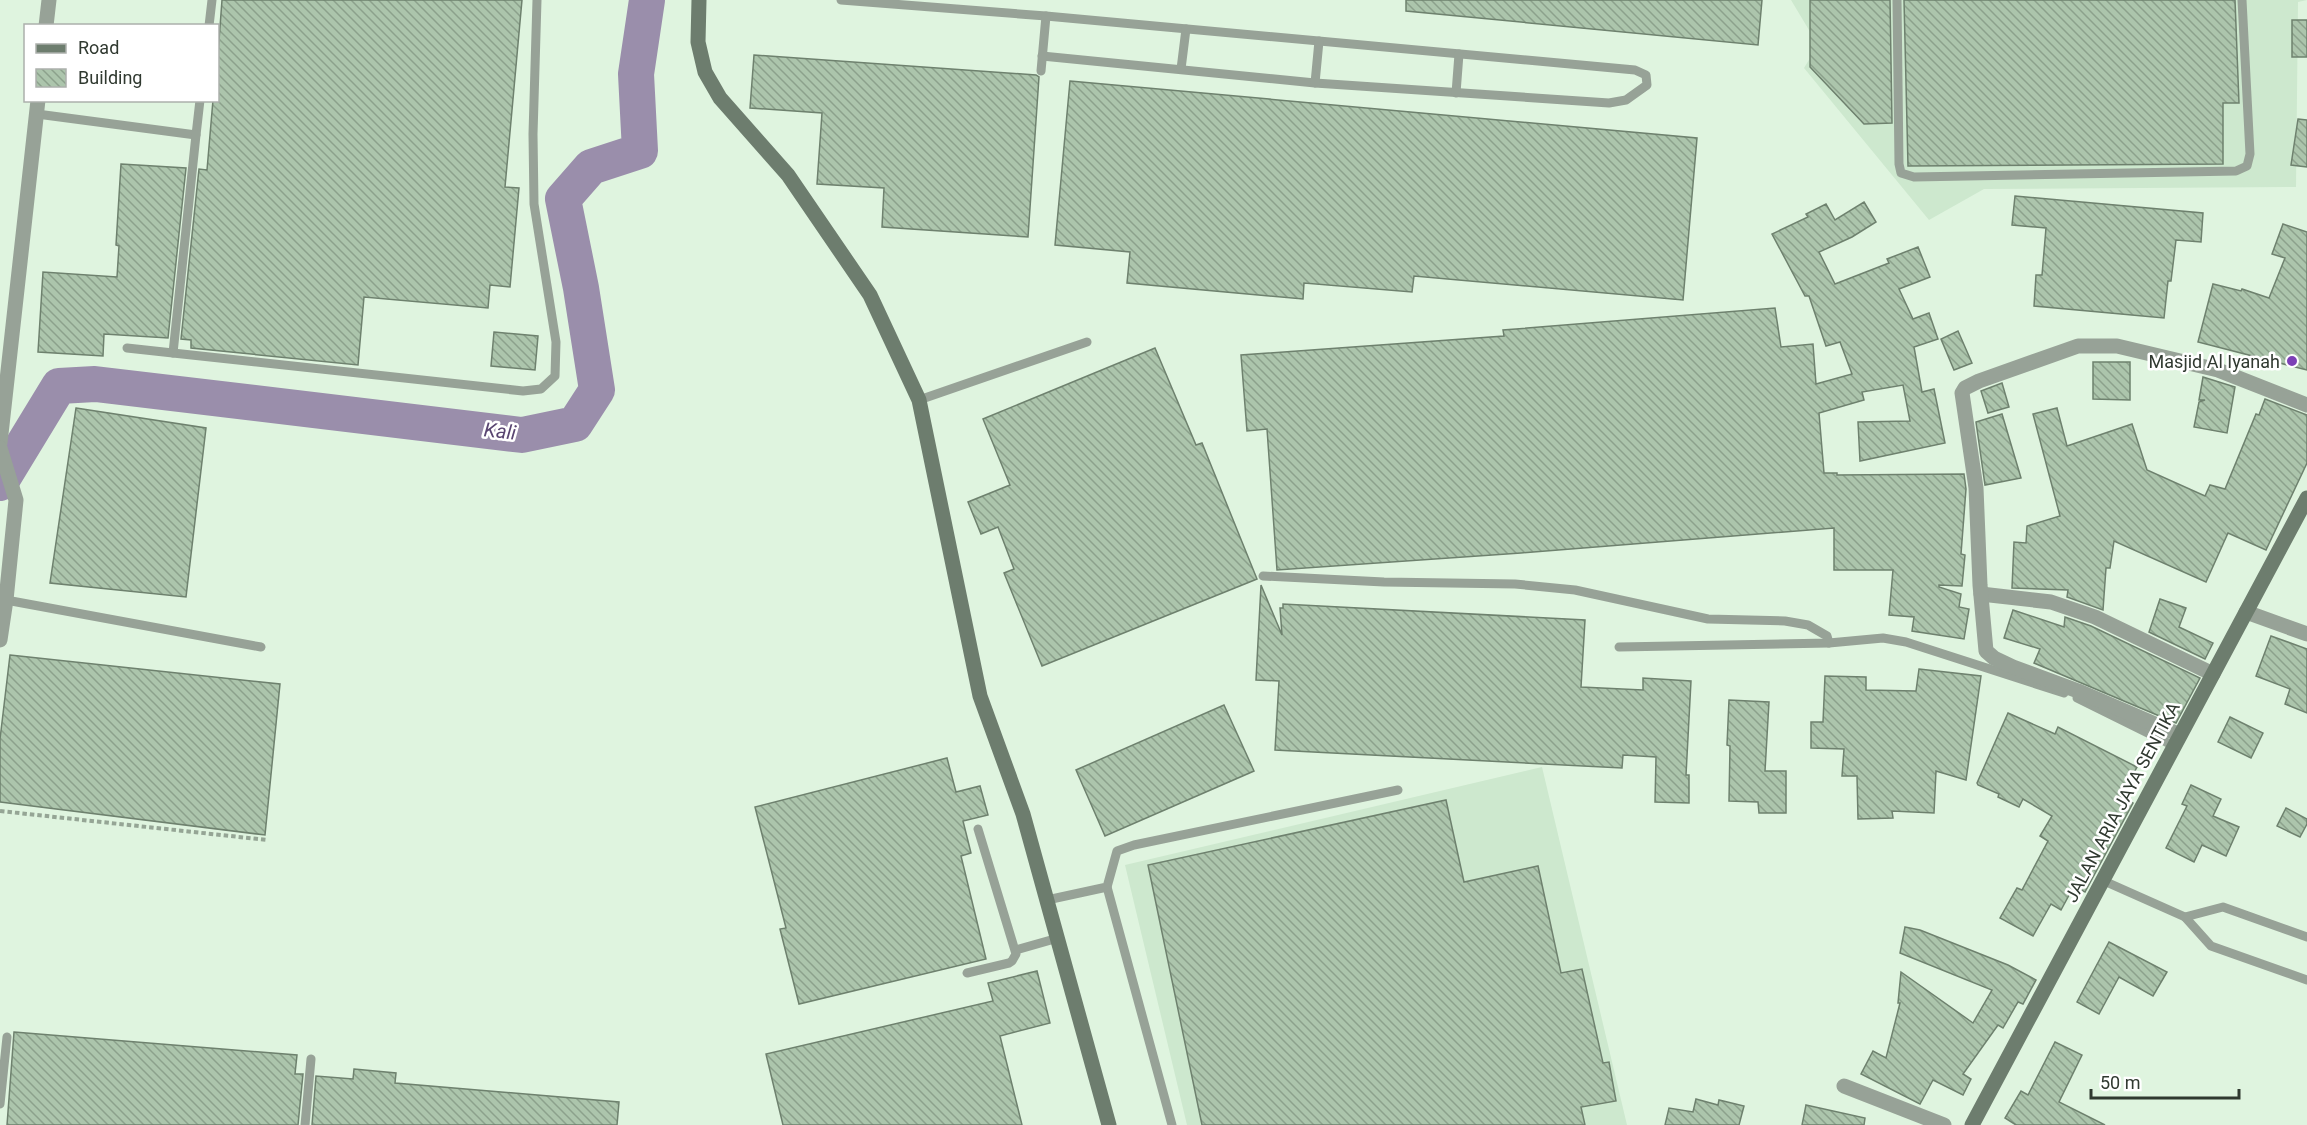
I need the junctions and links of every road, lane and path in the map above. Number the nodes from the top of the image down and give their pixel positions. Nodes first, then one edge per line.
1 (49, 0) edge
2 (212, 0) edge
3 (537, 0) edge
4 (699, 0) edge
5 (841, 0) edge
6 (1897, 0) edge
7 (2242, 0) edge
8 (1046, 16) junction
9 (46, 24) edge
10 (209, 24) edge
11 (1186, 29) junction
12 (1319, 41) junction
13 (1459, 54) junction
14 (1042, 56) junction
15 (1181, 69) junction
16 (1041, 71) dead end
17 (1315, 83) junction
18 (1456, 93) junction
19 (200, 102) edge
20 (38, 107) edge
21 (196, 135) junction
22 (1087, 342) dead end
23 (127, 348) dead end
24 (173, 353) junction
25 (5, 365) edge
26 (920, 400) junction
27 (2307, 405) edge
28 (0, 443) edge
29 (0, 448) edge
30 (2307, 498) edge
31 (1263, 576) dead end
32 (1981, 594) junction
33 (6, 600) junction
34 (2246, 612) junction
35 (2307, 634) edge
36 (0, 640) edge
37 (1829, 643) junction
38 (261, 647) dead end
39 (1619, 647) dead end
40 (2212, 674) junction
41 (2177, 741) junction
42 (1398, 790) dead end
43 (0, 811) edge
44 (978, 829) dead end
45 (267, 840) dead end
46 (2104, 881) junction
47 (1107, 887) junction
48 (1047, 900) junction
49 (2185, 917) junction
50 (2307, 937) edge
51 (1058, 938) junction
52 (1016, 950) junction
53 (967, 973) dead end
54 (2307, 980) edge
55 (7, 1037) dead end
56 (311, 1059) dead end
57 (1844, 1086) dead end
58 (0, 1104) edge
59 (305, 1125) edge
60 (1109, 1125) edge
61 (1172, 1125) edge
62 (1944, 1125) edge
63 (1972, 1125) edge

1 - 9 street
2 - 10 lane
3 - 24 lane
4 - 26 street
5 - 8 lane
6 - 7 lane
8 - 11 lane
8 - 14 lane
11 - 12 lane
11 - 15 lane
12 - 13 lane
12 - 17 lane
13 - 18 lane
13 - 18 lane
14 - 15 lane
14 - 16 lane
15 - 17 lane
17 - 18 lane
19 - 21 lane
20 - 21 lane
20 - 25 street
21 - 24 lane
22 - 26 lane
23 - 24 lane
25 - 28 street
26 - 48 street
27 - 32 street
29 - 33 street
30 - 34 street, JALAN ARIA JAYA SENTIKA
31 - 37 lane
32 - 40 street
32 - 41 street
33 - 36 street
33 - 38 lane
34 - 35 street
34 - 40 street, JALAN ARIA JAYA SENTIKA
37 - 39 lane
37 - 41 lane
40 - 41 street, JALAN ARIA JAYA SENTIKA
41 - 46 street, JALAN ARIA JAYA SENTIKA
42 - 47 lane
43 - 45 path
44 - 52 lane
46 - 49 lane
46 - 63 street, JALAN ARIA JAYA SENTIKA
47 - 48 lane
47 - 61 lane
48 - 51 street
49 - 50 lane
49 - 54 lane
51 - 52 lane
51 - 60 street
52 - 53 lane
55 - 58 lane
56 - 59 lane
57 - 62 street

